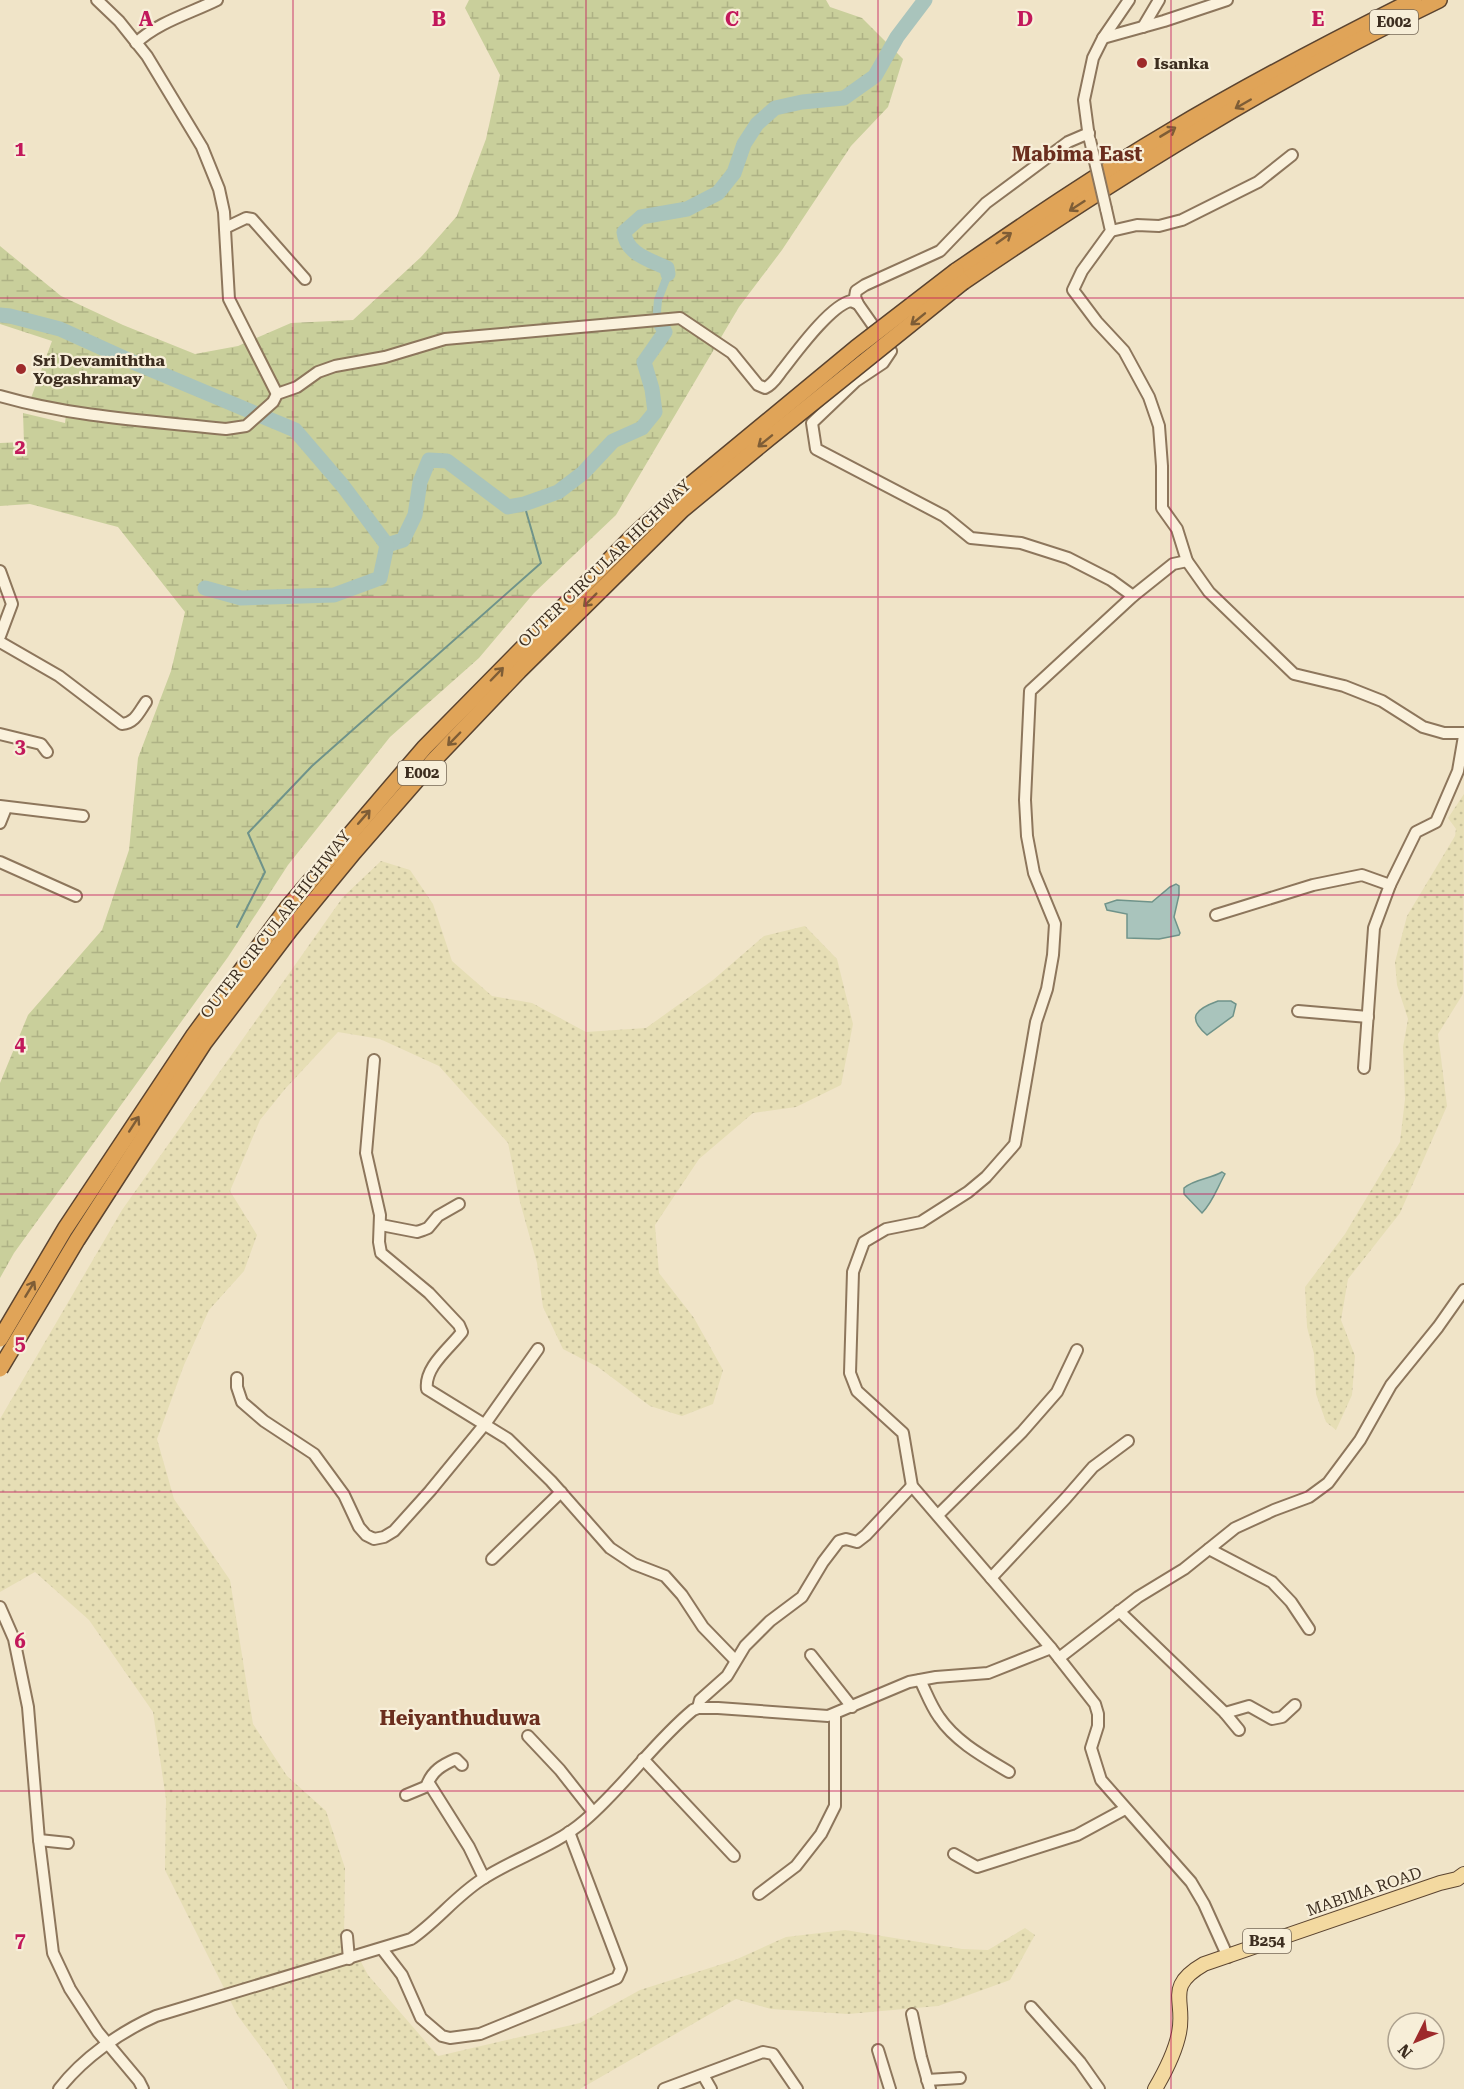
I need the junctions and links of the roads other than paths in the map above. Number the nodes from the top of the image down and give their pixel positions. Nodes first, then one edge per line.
1 (98, 0) edge
2 (217, 0) edge
3 (1129, 0) edge
4 (1159, 0) edge
5 (1227, 0) edge
6 (1414, 0) edge
7 (1439, 0) edge
8 (1143, 27) junction
9 (1104, 38) junction
10 (1347, 40) junction
11 (136, 42) junction
12 (1089, 137) junction
13 (1292, 155) dead end
14 (225, 228) junction
15 (1111, 231) junction
16 (960, 277) junction
17 (305, 279) dead end
18 (858, 304) junction
19 (0, 396) edge
20 (275, 398) junction
21 (1187, 561) junction
22 (0, 571) edge
23 (1133, 596) junction
24 (0, 636) edge
25 (0, 642) edge
26 (146, 702) dead end
27 (0, 734) edge
28 (1464, 734) edge
29 (47, 752) dead end
30 (3, 807) edge
31 (83, 816) dead end
32 (0, 823) edge
33 (0, 862) edge
34 (1390, 885) junction
35 (76, 896) dead end
36 (1216, 915) dead end
37 (1298, 1011) dead end
38 (1368, 1017) junction
39 (374, 1060) dead end
40 (1364, 1068) dead end
41 (459, 1204) dead end
42 (381, 1225) junction
43 (1464, 1290) edge
44 (0, 1339) edge
45 (538, 1349) dead end
46 (1077, 1350) dead end
47 (0, 1369) edge
48 (237, 1378) dead end
49 (485, 1424) junction
50 (1128, 1441) dead end
51 (912, 1486) junction
52 (561, 1492) junction
53 (938, 1515) junction
54 (1209, 1549) junction
55 (492, 1559) dead end
56 (991, 1578) junction
57 (0, 1607) edge
58 (1119, 1611) junction
59 (1309, 1629) dead end
60 (1051, 1648) junction
61 (811, 1655) dead end
62 (1059, 1658) junction
63 (735, 1660) junction
64 (920, 1680) junction
65 (1294, 1705) dead end
66 (852, 1707) junction
67 (698, 1708) junction
68 (1226, 1713) junction
69 (835, 1714) junction
70 (1239, 1730) dead end
71 (528, 1736) dead end
72 (643, 1759) junction
73 (462, 1765) dead end
74 (1009, 1772) dead end
75 (427, 1785) junction
76 (406, 1795) dead end
77 (1125, 1809) junction
78 (593, 1812) junction
79 (570, 1832) junction
80 (39, 1840) junction
81 (68, 1843) dead end
82 (954, 1854) dead end
83 (734, 1856) dead end
84 (1464, 1874) edge
85 (483, 1878) junction
86 (759, 1894) dead end
87 (347, 1936) dead end
88 (382, 1949) junction
89 (1228, 1957) junction
90 (349, 1959) junction
91 (1030, 2007) dead end
92 (912, 2014) dead end
93 (109, 2044) junction
94 (878, 2050) dead end
95 (703, 2074) junction
96 (960, 2078) dead end
97 (929, 2085) edge
98 (59, 2089) edge
99 (143, 2089) edge
100 (664, 2089) edge
101 (711, 2089) edge
102 (797, 2089) edge
103 (890, 2089) edge
104 (1099, 2089) edge
105 (1155, 2089) edge

1 - 11 street
2 - 11 street
3 - 9 street
4 - 8 street
5 - 8 street
6 - 10 highway, OUTER CIRCULAR HIGHWAY / E002
7 - 10 highway, OUTER CIRCULAR HIGHWAY / E002
8 - 9 street
9 - 12 street
10 - 16 highway, OUTER CIRCULAR HIGHWAY / E002
11 - 14 street
12 - 15 street, bridge
12 - 18 street
13 - 15 street
14 - 17 street
14 - 20 street
15 - 21 street
44 -> 16 highway, OUTER CIRCULAR HIGHWAY / E002, bridge
16 -> 47 highway, OUTER CIRCULAR HIGHWAY / E002, bridge
18 - 20 street
18 - 23 street
19 - 20 street
21 - 23 street
21 - 28 street
22 - 24 street
23 - 51 street
25 - 26 street
27 - 29 street
28 - 34 street
30 - 31 street
30 - 32 street
33 - 35 street
34 - 36 street
34 - 38 street
37 - 38 street
38 - 40 street
39 - 42 street
41 - 42 street
42 - 49 street
43 - 54 street
45 - 49 street
46 - 53 street
48 - 49 street
49 - 52 street
50 - 56 street
51 - 53 street
51 - 63 street
52 - 55 street
52 - 63 street
53 - 56 street
54 - 58 street
54 - 59 street
56 - 60 street
57 - 80 street
58 - 62 street
58 - 68 street
60 - 62 street
60 - 64 street
61 - 66 street
62 - 77 street
63 - 67 street
64 - 66 street
64 - 74 street
65 - 68 street
66 - 69 street
67 - 69 street
67 - 72 street
68 - 70 street
69 - 86 street
71 - 78 street
72 - 78 street
72 - 83 street
73 - 75 street
75 - 76 street
75 - 85 street
77 - 82 street
77 - 89 street
78 - 79 street
79 - 85 street
79 - 88 street
80 - 81 street
80 - 93 street
84 - 89 main road, MABIMA ROAD / B254
85 - 88 street
87 - 90 street
88 - 90 street
89 - 105 main road, MABIMA ROAD / B254
90 - 93 street
91 - 104 street
92 - 97 street
93 - 98 street
93 - 99 street
94 - 103 street
95 - 100 street
95 - 101 street
95 - 102 street
96 - 97 street

